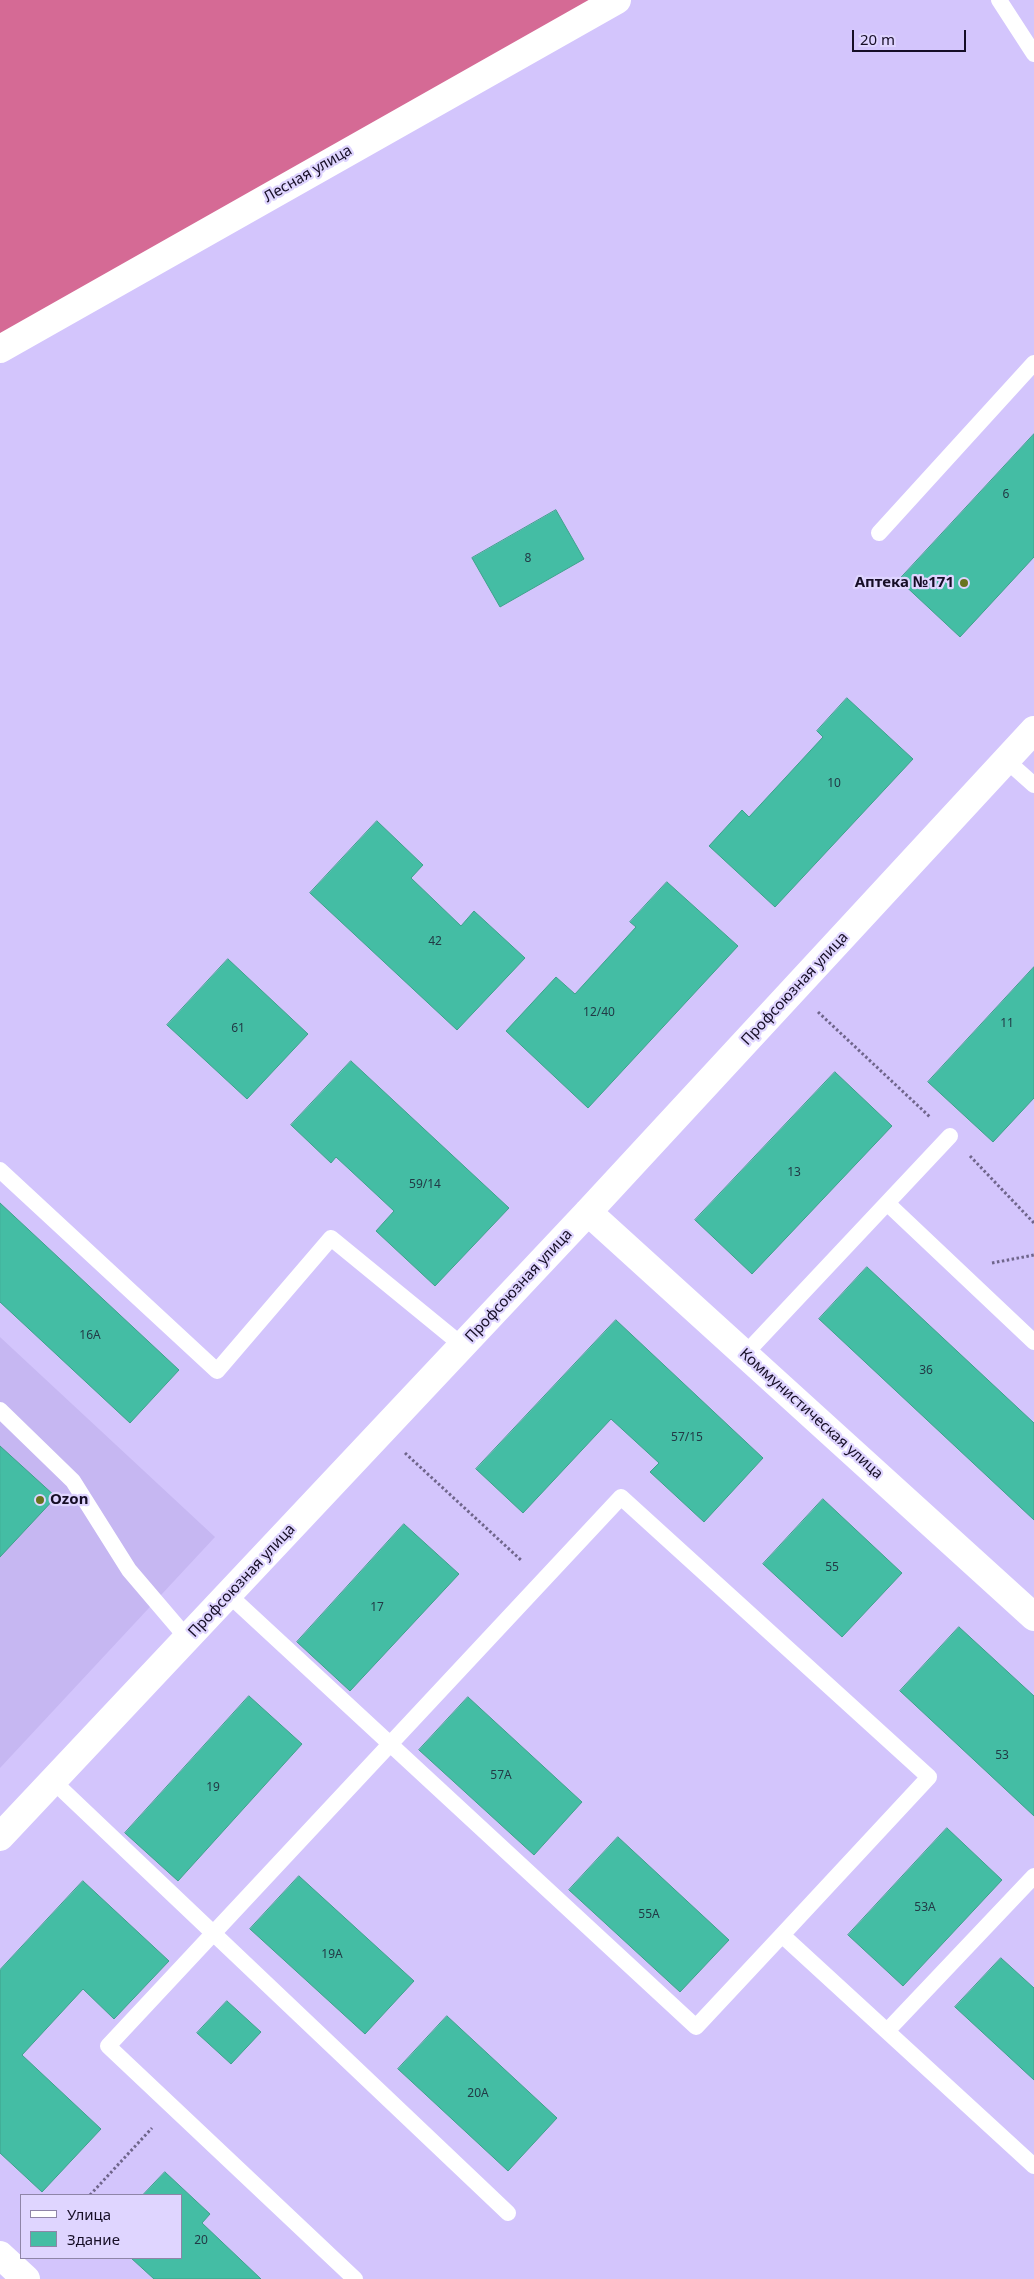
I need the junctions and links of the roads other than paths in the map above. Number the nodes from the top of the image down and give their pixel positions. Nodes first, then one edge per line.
1 (616, 0) edge
2 (999, 0) edge
3 (1034, 54) edge
4 (0, 349) edge
5 (1034, 363) edge
6 (879, 533) dead end
7 (1034, 730) edge
8 (1006, 760) junction
9 (1034, 785) edge
10 (950, 1136) road end
11 (0, 1170) edge
12 (887, 1203) junction
13 (588, 1212) junction
14 (1034, 1342) edge
15 (463, 1346) junction
16 (744, 1354) junction
17 (0, 1410) edge
18 (228, 1595) junction
19 (1034, 1617) edge
20 (187, 1638) junction
21 (388, 1744) junction
22 (53, 1781) junction
23 (0, 1837) edge
24 (1034, 1876) edge
25 (213, 1933) junction
26 (782, 1935) junction
27 (888, 2030) junction
28 (1034, 2166) edge
29 (508, 2213) dead end
30 (0, 2255) edge
31 (26, 2279) edge
32 (355, 2279) edge

1 - 4 street, Лесная улица
2 - 3 lane
5 - 6 lane
7 - 8 street, Профсоюзная улица
8 - 9 lane
8 - 13 street, Профсоюзная улица
10 - 12 lane
11 - 15 lane
12 - 14 lane
12 - 16 lane
13 - 15 street, Профсоюзная улица
13 - 16 street, Коммунистическая улица
15 - 18 street, Профсоюзная улица
16 - 19 street, Коммунистическая улица
17 - 20 lane
18 - 20 street, Профсоюзная улица
18 - 21 lane
20 - 22 street, Профсоюзная улица
21 - 25 lane
21 - 26 lane
21 - 26 lane
22 - 23 street, Профсоюзная улица
22 - 25 lane
24 - 27 lane
25 - 29 lane
25 - 32 lane
26 - 27 lane
27 - 28 lane
30 - 31 street

